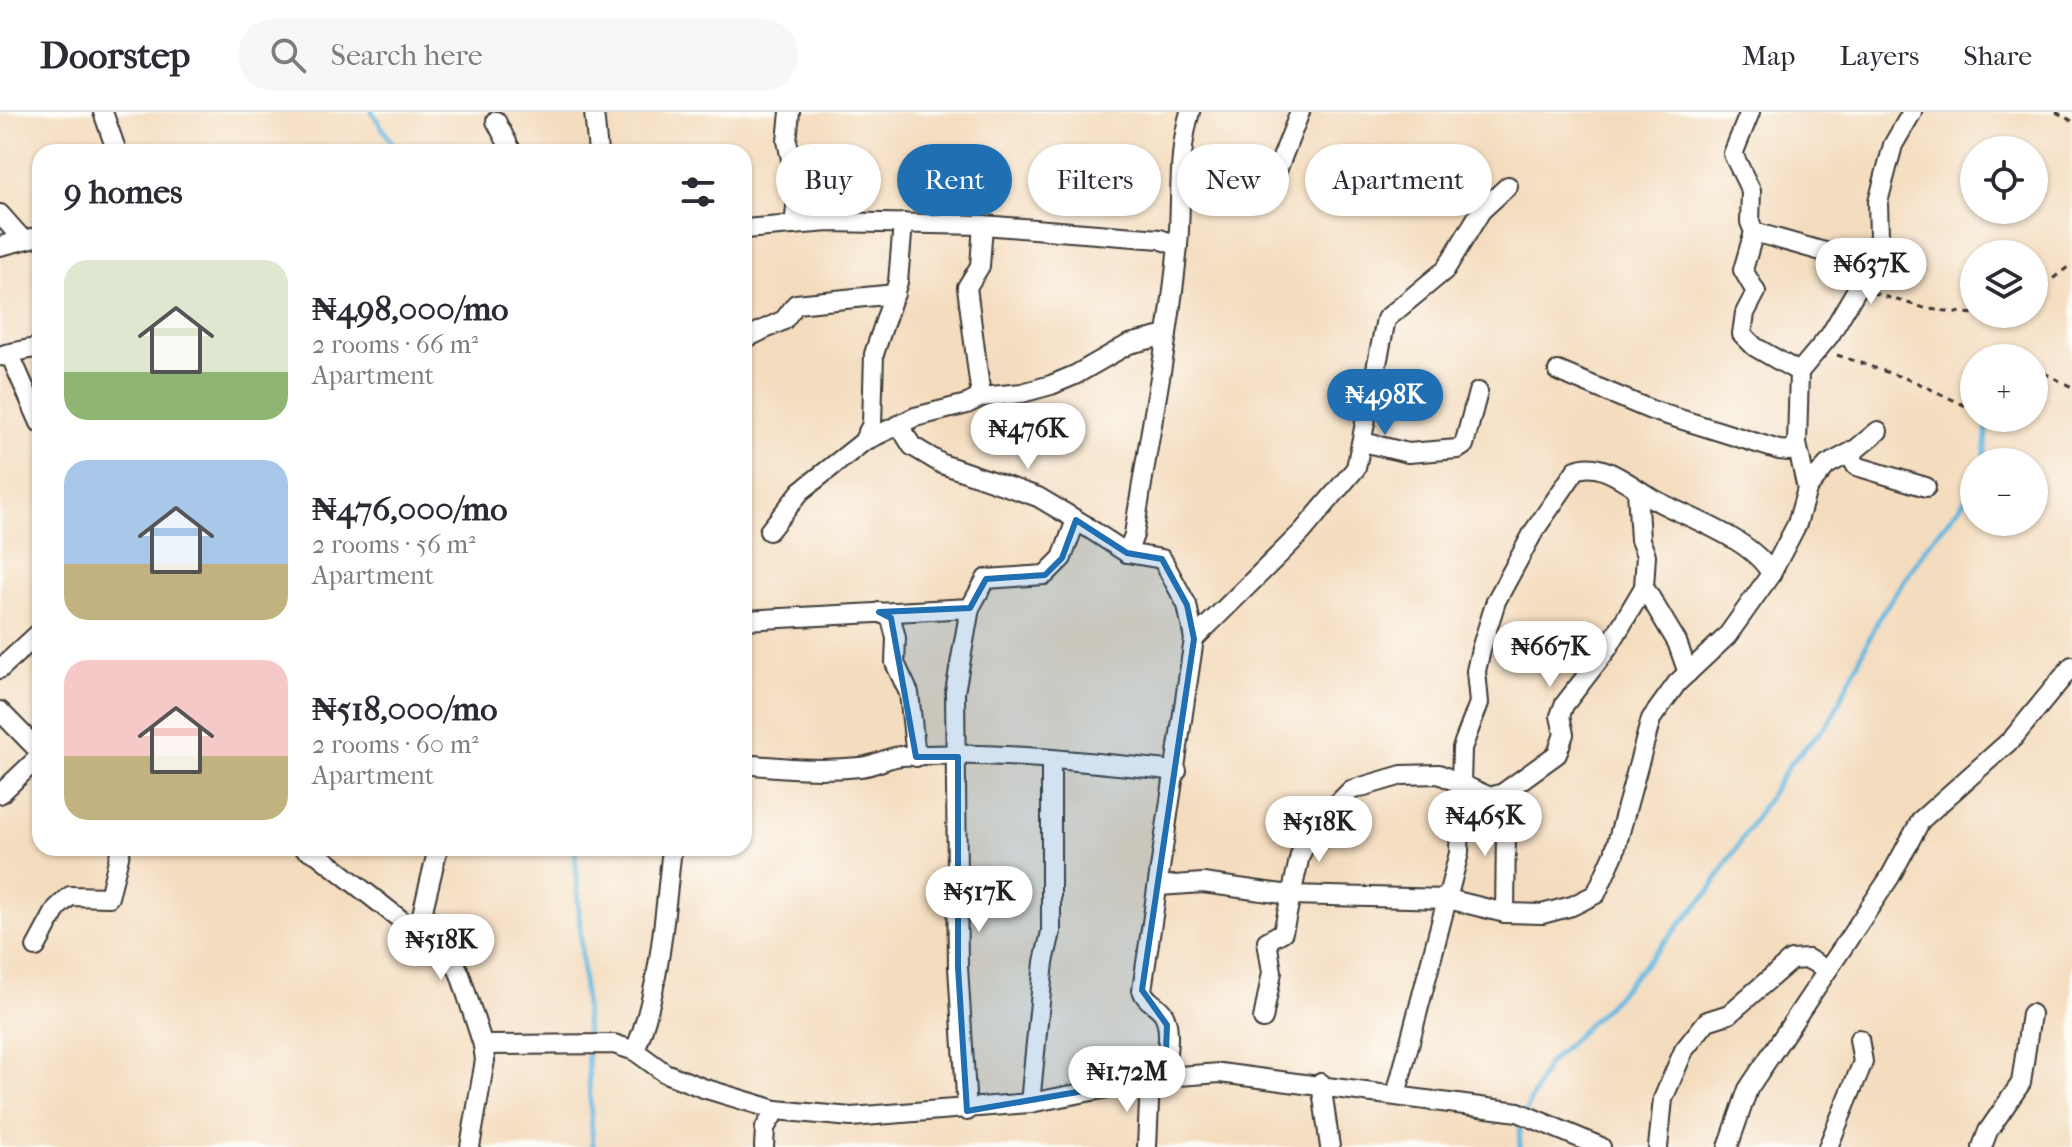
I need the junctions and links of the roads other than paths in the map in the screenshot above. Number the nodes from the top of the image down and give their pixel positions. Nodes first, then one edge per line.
1 (103, 112) edge
2 (594, 112) edge
3 (790, 112) edge
4 (1190, 112) edge
5 (1300, 112) edge
6 (1750, 112) edge
7 (1912, 112) edge
8 (496, 121) dead end
9 (114, 144) edge
10 (508, 144) edge
11 (597, 144) edge
12 (1287, 144) edge
13 (1508, 186) dead end
14 (0, 214) edge
15 (903, 223) junction
16 (794, 225) junction
17 (983, 225) junction
18 (752, 228) edge
19 (1754, 232) junction
20 (32, 238) edge
21 (0, 246) edge
22 (1178, 246) junction
23 (1871, 265) junction
24 (895, 294) junction
25 (752, 335) edge
26 (1167, 335) junction
27 (32, 349) edge
28 (3, 355) edge
29 (1558, 371) dead end
30 (1799, 372) junction
31 (1478, 392) dead end
32 (981, 397) junction
33 (32, 405) edge
34 (899, 425) junction
35 (1878, 431) dead end
36 (863, 442) junction
37 (1363, 442) junction
38 (1797, 444) junction
39 (1855, 450) junction
40 (1926, 487) dead end
41 (1807, 489) junction
42 (1637, 490) junction
43 (1076, 520) junction
44 (769, 531) dead end
45 (1127, 553) junction
46 (1771, 574) junction
47 (1644, 587) junction
48 (970, 608) junction
49 (879, 612) junction
50 (752, 620) edge
51 (32, 639) edge
52 (1194, 639) junction
53 (2072, 666) edge
54 (0, 669) edge
55 (1688, 673) junction
56 (0, 711) edge
57 (32, 745) edge
58 (916, 757) junction
59 (958, 757) junction
60 (1051, 760) junction
61 (32, 762) edge
62 (752, 765) edge
63 (1177, 771) junction
64 (1463, 783) junction
65 (0, 794) edge
66 (1490, 797) junction
67 (119, 856) edge
68 (320, 856) edge
69 (436, 856) edge
70 (671, 856) edge
71 (1159, 886) junction
72 (1290, 895) junction
73 (1448, 899) junction
74 (1505, 913) junction
75 (418, 931) junction
76 (36, 947) dead end
77 (1827, 970) junction
78 (2031, 1014) dead end
79 (1263, 1019) dead end
80 (1859, 1039) dead end
81 (483, 1045) junction
82 (635, 1051) junction
83 (1157, 1079) junction
84 (1321, 1083) junction
85 (1396, 1095) junction
86 (1030, 1103) junction
87 (776, 1110) junction
88 (967, 1111) junction
89 (470, 1147) edge
90 (764, 1147) edge
91 (1147, 1147) edge
92 (1330, 1147) edge
93 (1601, 1147) edge
94 (1658, 1147) edge
95 (1728, 1147) edge
96 (1828, 1147) edge
97 (1982, 1147) edge

1 - 9 street
2 - 11 street
3 - 16 street
4 - 22 street
5 - 12 street
6 - 19 street
7 - 23 street
8 - 10 street
13 - 37 street
14 - 20 street
15 - 16 street
15 - 17 street
15 - 24 street
16 - 18 street
17 - 22 street
17 - 32 street
19 - 23 street
19 - 30 street
20 - 21 street
22 - 26 street
23 - 30 street
24 - 25 street
24 - 36 street
26 - 32 street
26 - 45 street
27 - 28 street
28 - 33 street
29 - 38 street
30 - 38 street
31 - 37 street
32 - 34 street
34 - 36 street
34 - 43 street
35 - 39 street
36 - 44 street
37 - 52 street
38 - 41 street
39 - 40 street
39 - 41 street
41 - 46 street
42 - 46 street
42 - 47 street
42 - 64 street
43 - 45 street
43 - 48 street
45 - 52 street
46 - 55 street
47 - 55 street
47 - 66 street
48 - 49 street
48 - 59 street
49 - 50 street
49 - 58 street
51 - 54 street
52 - 63 street
53 - 77 street
55 - 74 street
56 - 57 street
58 - 59 street
58 - 62 street
59 - 60 street
59 - 88 street
60 - 63 street
60 - 86 street
61 - 65 street
63 - 71 street
64 - 66 street
64 - 72 street
64 - 73 street
66 - 74 street
67 - 76 street
68 - 75 street
69 - 75 street
70 - 82 street
71 - 72 street
71 - 83 street
72 - 73 street
72 - 79 street
73 - 74 street
73 - 85 street
75 - 81 street
77 - 94 street
77 - 95 street
78 - 97 street
80 - 96 street
81 - 82 street
81 - 89 street
82 - 87 street
83 - 84 street
83 - 86 street
83 - 91 street
84 - 85 street
84 - 92 street
85 - 93 street
86 - 88 street
87 - 88 street
87 - 90 street

